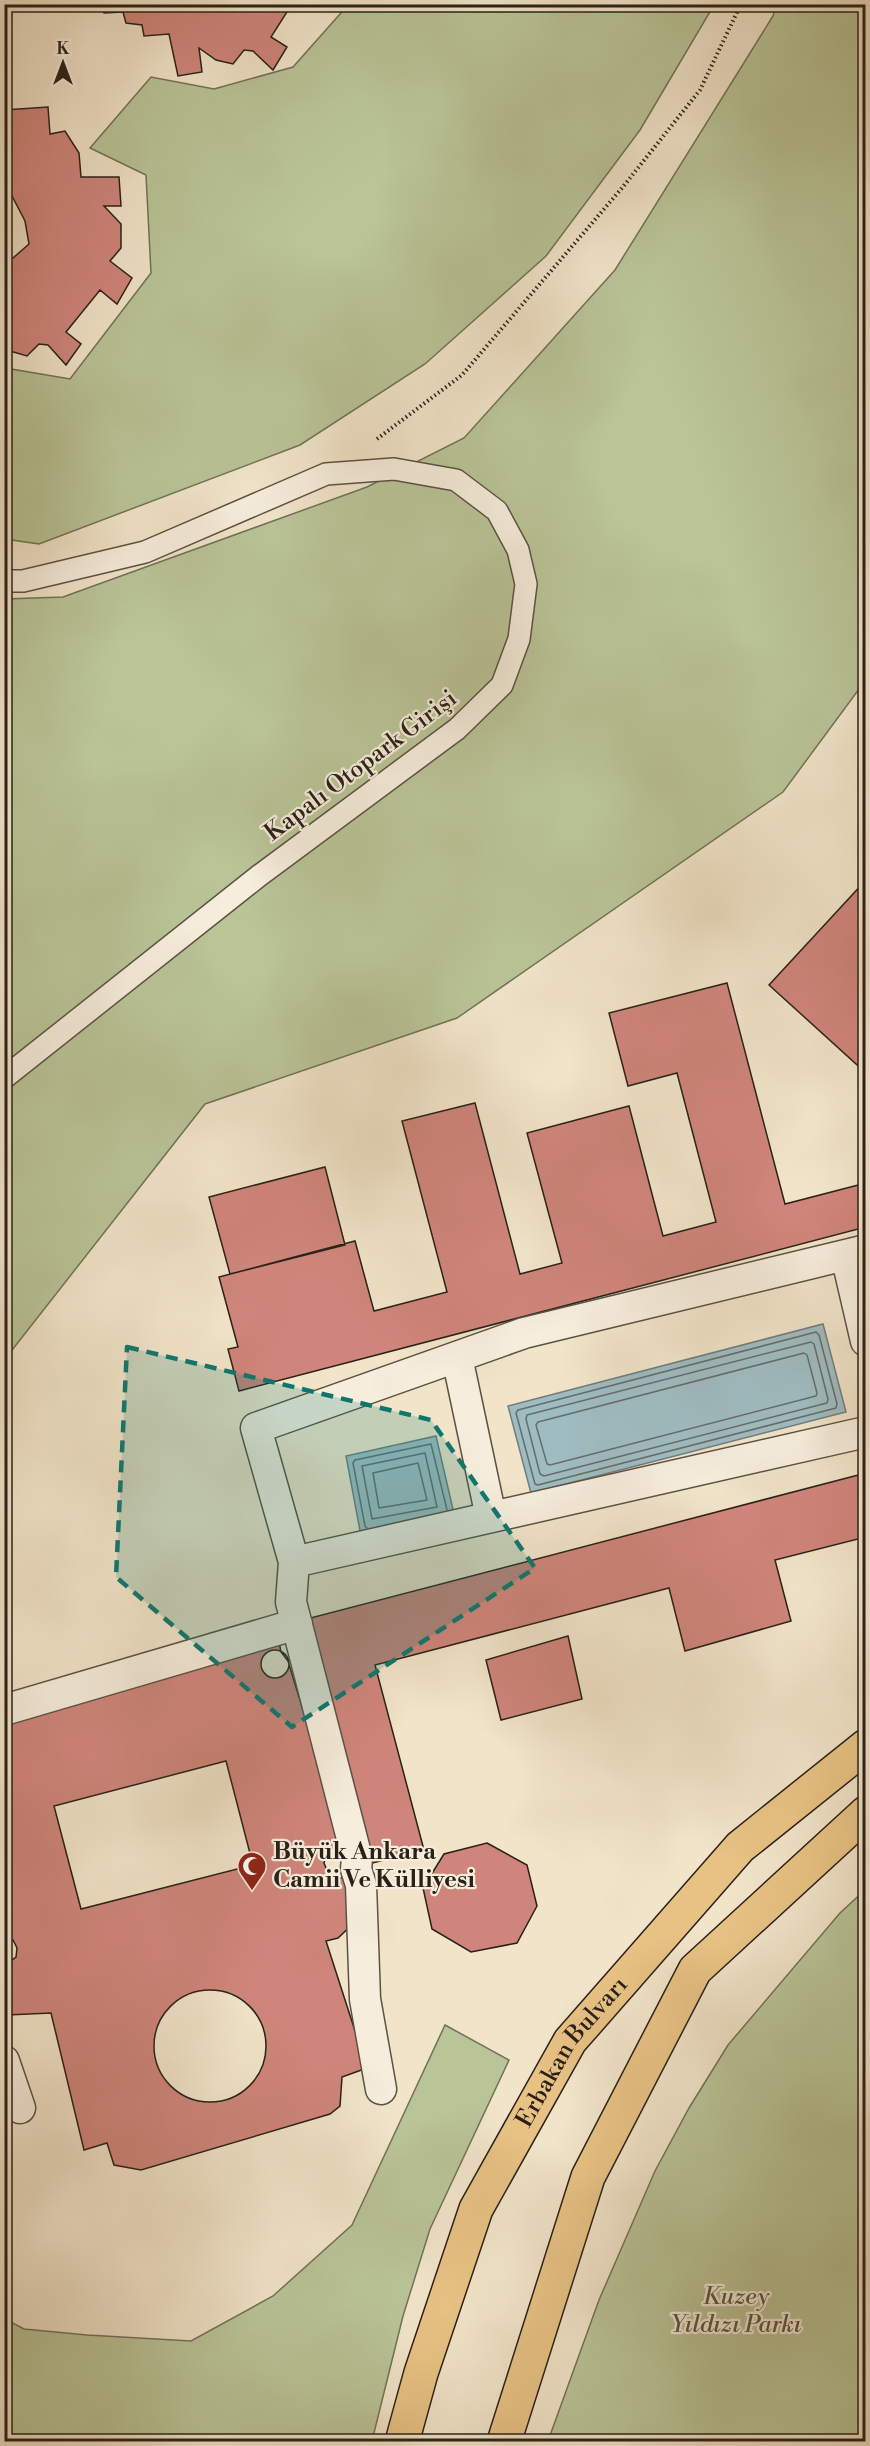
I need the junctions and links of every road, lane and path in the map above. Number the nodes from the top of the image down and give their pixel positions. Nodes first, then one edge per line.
1 (741, 4) edge
2 (373, 442) dead end
3 (4, 581) edge
4 (4, 1078) edge
5 (856, 1253) edge
6 (866, 1341) edge
7 (457, 1357) junction
8 (866, 1432) edge
9 (491, 1517) junction
10 (294, 1562) junction
11 (297, 1624) junction
12 (4, 1710) edge
13 (866, 1746) edge
14 (866, 1813) edge
15 (4, 2061) edge
16 (381, 2088) dead end
17 (20, 2108) dead end
18 (402, 2442) edge
19 (504, 2442) edge

1 - 2 path
3 - 4 lane, Kapalı Otopark Girişi
5 - 6 street
5 - 7 street
7 - 9 street
7 - 10 street
8 - 9 street
9 - 10 street
10 - 11 street
11 - 12 street
11 - 16 street
13 - 18 highway, Erbakan Bulvarı
14 - 19 highway
15 - 17 street

